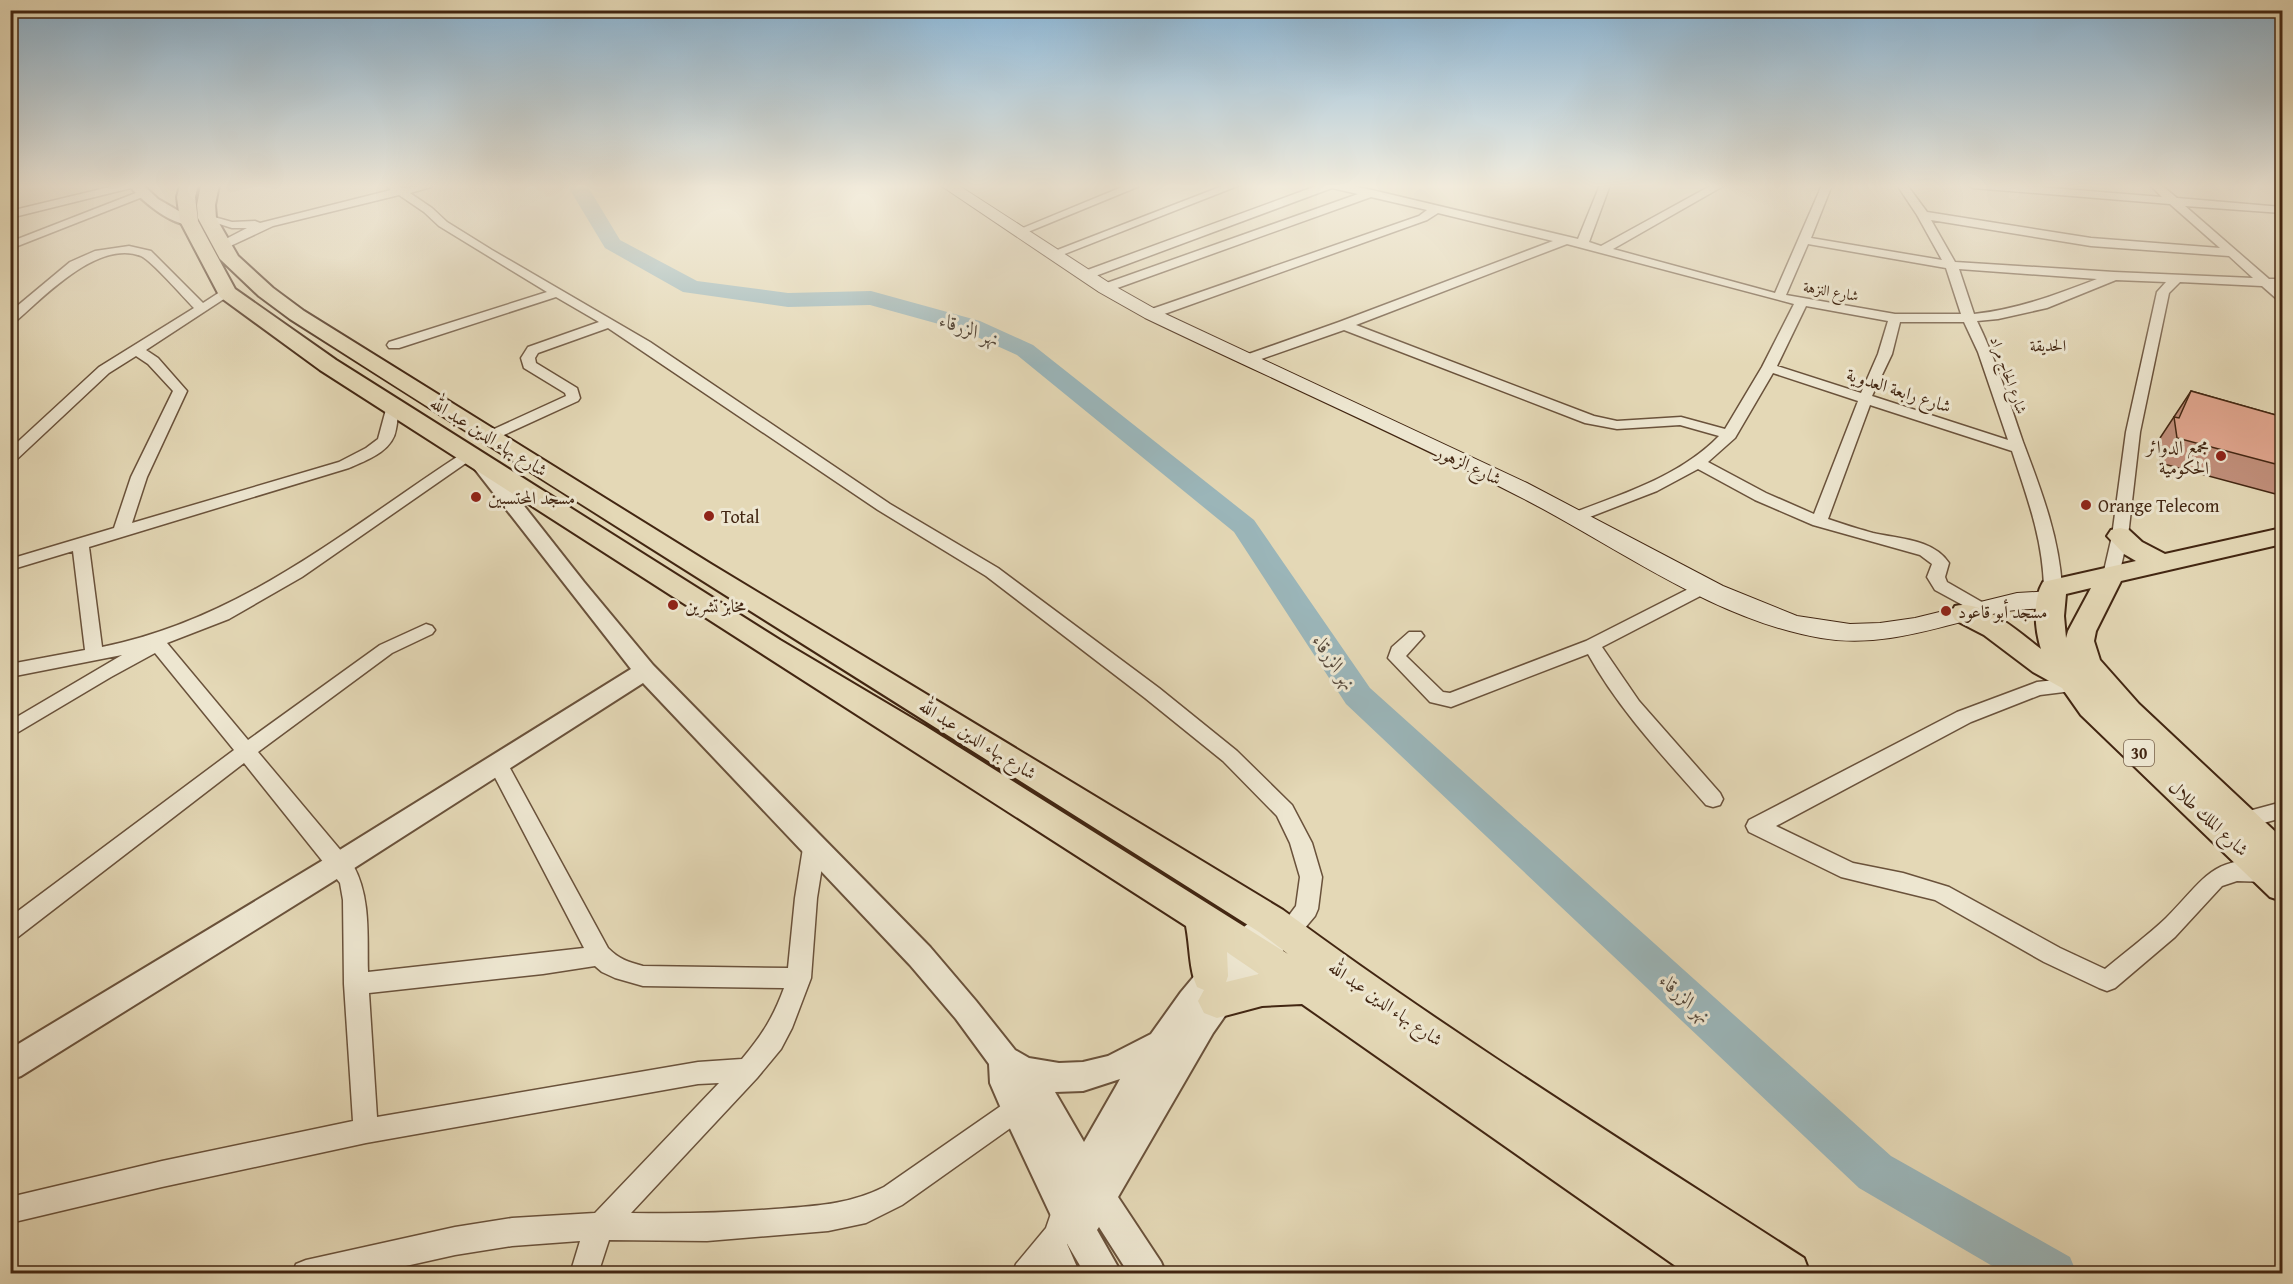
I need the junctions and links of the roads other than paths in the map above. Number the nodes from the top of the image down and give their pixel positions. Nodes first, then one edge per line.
1 (208, 245) edge
2 (224, 245) edge
3 (477, 245) edge
4 (1039, 245) edge
5 (1077, 245) edge
6 (1167, 245) edge
7 (1226, 245) edge
8 (1347, 245) edge
9 (1553, 245) edge
10 (1586, 245) edge
11 (1611, 245) edge
12 (1802, 245) edge
13 (1833, 245) edge
14 (1940, 245) edge
15 (2128, 245) edge
16 (2223, 245) edge
17 (1604, 249) junction
18 (2232, 253) junction
19 (1053, 254) junction
20 (1951, 265) junction
21 (1086, 275) junction
22 (2114, 276) junction
23 (2135, 277) junction
24 (2176, 279) junction
25 (2266, 282) junction
26 (2283, 283) edge
27 (1105, 288) junction
28 (2163, 292) junction
29 (227, 293) junction
30 (556, 293) junction
31 (2283, 297) edge
32 (1779, 298) junction
33 (1801, 303) junction
34 (201, 308) junction
35 (1151, 314) junction
36 (1895, 318) junction
37 (1969, 318) junction
38 (10, 319) edge
39 (610, 323) junction
40 (313, 325) junction
41 (1344, 325) junction
42 (285, 334) junction
43 (394, 345) dead end
44 (136, 349) junction
45 (1245, 360) junction
46 (1772, 365) junction
47 (1867, 396) junction
48 (393, 405) junction
49 (1730, 435) junction
50 (2015, 443) junction
51 (478, 450) junction
52 (10, 458) edge
53 (1698, 462) junction
54 (1576, 517) junction
55 (1819, 522) junction
56 (121, 533) junction
57 (2120, 536) junction
58 (2283, 536) edge
59 (81, 545) junction
60 (2283, 550) edge
61 (2161, 563) junction
62 (10, 565) edge
63 (2107, 583) junction
64 (1704, 587) junction
65 (2053, 594) junction
66 (1973, 611) junction
67 (426, 630) dead end
68 (1415, 636) dead end
69 (157, 642) junction
70 (1592, 645) junction
71 (94, 652) junction
72 (10, 671) edge
73 (645, 671) junction
74 (2072, 682) junction
75 (10, 730) edge
76 (246, 753) junction
77 (498, 764) junction
78 (1713, 799) dead end
79 (2283, 810) edge
80 (2241, 821) junction
81 (814, 848) junction
82 (339, 864) junction
83 (2277, 873) edge
84 (1202, 917) junction
85 (10, 930) edge
86 (1265, 939) junction
87 (600, 955) junction
88 (799, 978) junction
89 (356, 984) junction
90 (1311, 988) junction
91 (1214, 989) junction
92 (1161, 1044) junction
93 (10, 1066) edge
94 (1014, 1066) junction
95 (748, 1070) junction
96 (1017, 1109) junction
97 (366, 1131) junction
98 (1092, 1184) junction
99 (10, 1210) edge
100 (601, 1226) junction
101 (1062, 1229) junction
102 (306, 1274) edge
103 (584, 1274) edge
104 (1026, 1274) edge
105 (1066, 1274) edge
106 (1105, 1274) edge
107 (1149, 1274) edge
108 (1725, 1274) edge
109 (1788, 1274) edge

1 - 29 main road, شارع بهاء الدين عبد الله
2 - 40 main road, شارع بهاء الدين عبد الله
3 - 30 street
4 - 19 main road, شارع الزهور
5 - 19 street
6 - 21 street
7 - 27 street
8 - 35 street
9 - 41 street
10 - 17 street, شارع النزهة
11 - 17 street
12 - 32 street
13 - 20 street
14 - 20 street, شارع الحاج مراد
15 - 18 street
16 - 18 street
17 - 32 street, شارع النزهة
18 - 25 street
19 - 21 main road, شارع الزهور
20 - 22 street
20 - 37 street, شارع الحاج مراد
21 - 27 main road, شارع الزهور
22 - 23 street
22 - 37 street, شارع النزهة
23 - 24 street
23 - 28 street
24 - 25 street
24 - 28 street
25 - 26 street
25 - 31 street
27 - 35 main road, شارع الزهور
28 - 57 street
29 - 34 street
29 - 42 main road, شارع بهاء الدين عبد الله
30 - 39 street
30 - 43 street
32 - 33 street, شارع النزهة
33 - 36 street, شارع النزهة
33 - 46 street
34 - 38 street
34 - 44 street
35 - 45 main road, شارع الزهور
36 - 37 street, شارع النزهة
36 - 47 street
37 - 50 street, شارع الحاج مراد
39 - 51 street
39 - 86 street
40 - 42 main road
40 - 51 main road, شارع بهاء الدين عبد الله
41 - 45 street
41 - 49 street
42 - 48 main road, شارع بهاء الدين عبد الله
44 - 52 street
44 - 56 street
45 - 54 main road, شارع الزهور
46 - 47 street, شارع رابعة العدوية
46 - 49 street
47 - 50 street, شارع رابعة العدوية
47 - 55 street
48 - 51 main road, شارع بهاء الدين عبد الله
48 - 56 street
49 - 53 street
50 - 65 street, شارع الحاج مراد
51 - 69 street
51 - 73 street
51 - 84 main road, شارع بهاء الدين عبد الله
51 - 86 main road, شارع بهاء الدين عبد الله
53 - 54 street
53 - 55 street
54 - 64 main road, شارع الزهور
55 - 66 street
56 - 59 street
57 - 61 main road
57 - 63 street
58 - 61 main road
59 - 62 street
59 - 71 street
60 - 63 main road
61 - 63 main road
63 - 65 main road
63 - 80 main road, شارع الملك طلال / 30
64 - 66 main road, شارع الزهور
64 - 70 street
65 - 66 main road, شارع الزهور
65 - 74 main road, شارع الملك طلال / 30
66 - 74 main road
67 - 76 street
68 - 70 street
69 - 71 street
69 - 75 street
69 - 76 street
70 - 78 street
71 - 72 street
73 - 77 street
73 - 81 street
74 - 83 main road, شارع الملك طلال / 30
74 - 83 street
76 - 82 street
76 - 85 street
77 - 82 street
77 - 87 street
79 - 80 street
80 - 83 main road, شارع الملك طلال / 30
81 - 88 street
81 - 94 street
82 - 89 street
82 - 93 street
84 - 86 main road, شارع بهاء الدين عبد الله
84 - 91 main road
86 - 90 main road, شارع بهاء الدين عبد الله
86 - 91 street
86 - 109 main road, شارع بهاء الدين عبد الله
87 - 88 street
87 - 89 street
88 - 95 street
89 - 97 street
90 - 91 main road
90 - 108 main road, شارع بهاء الدين عبد الله
91 - 92 street
91 - 98 street
92 - 94 street
92 - 98 street
94 - 96 street
94 - 98 street
95 - 97 street
95 - 100 street
96 - 100 street
96 - 101 street
97 - 99 street
98 - 101 street
98 - 107 street
100 - 102 street
100 - 103 street
101 - 104 street
101 - 105 street
101 - 106 street

